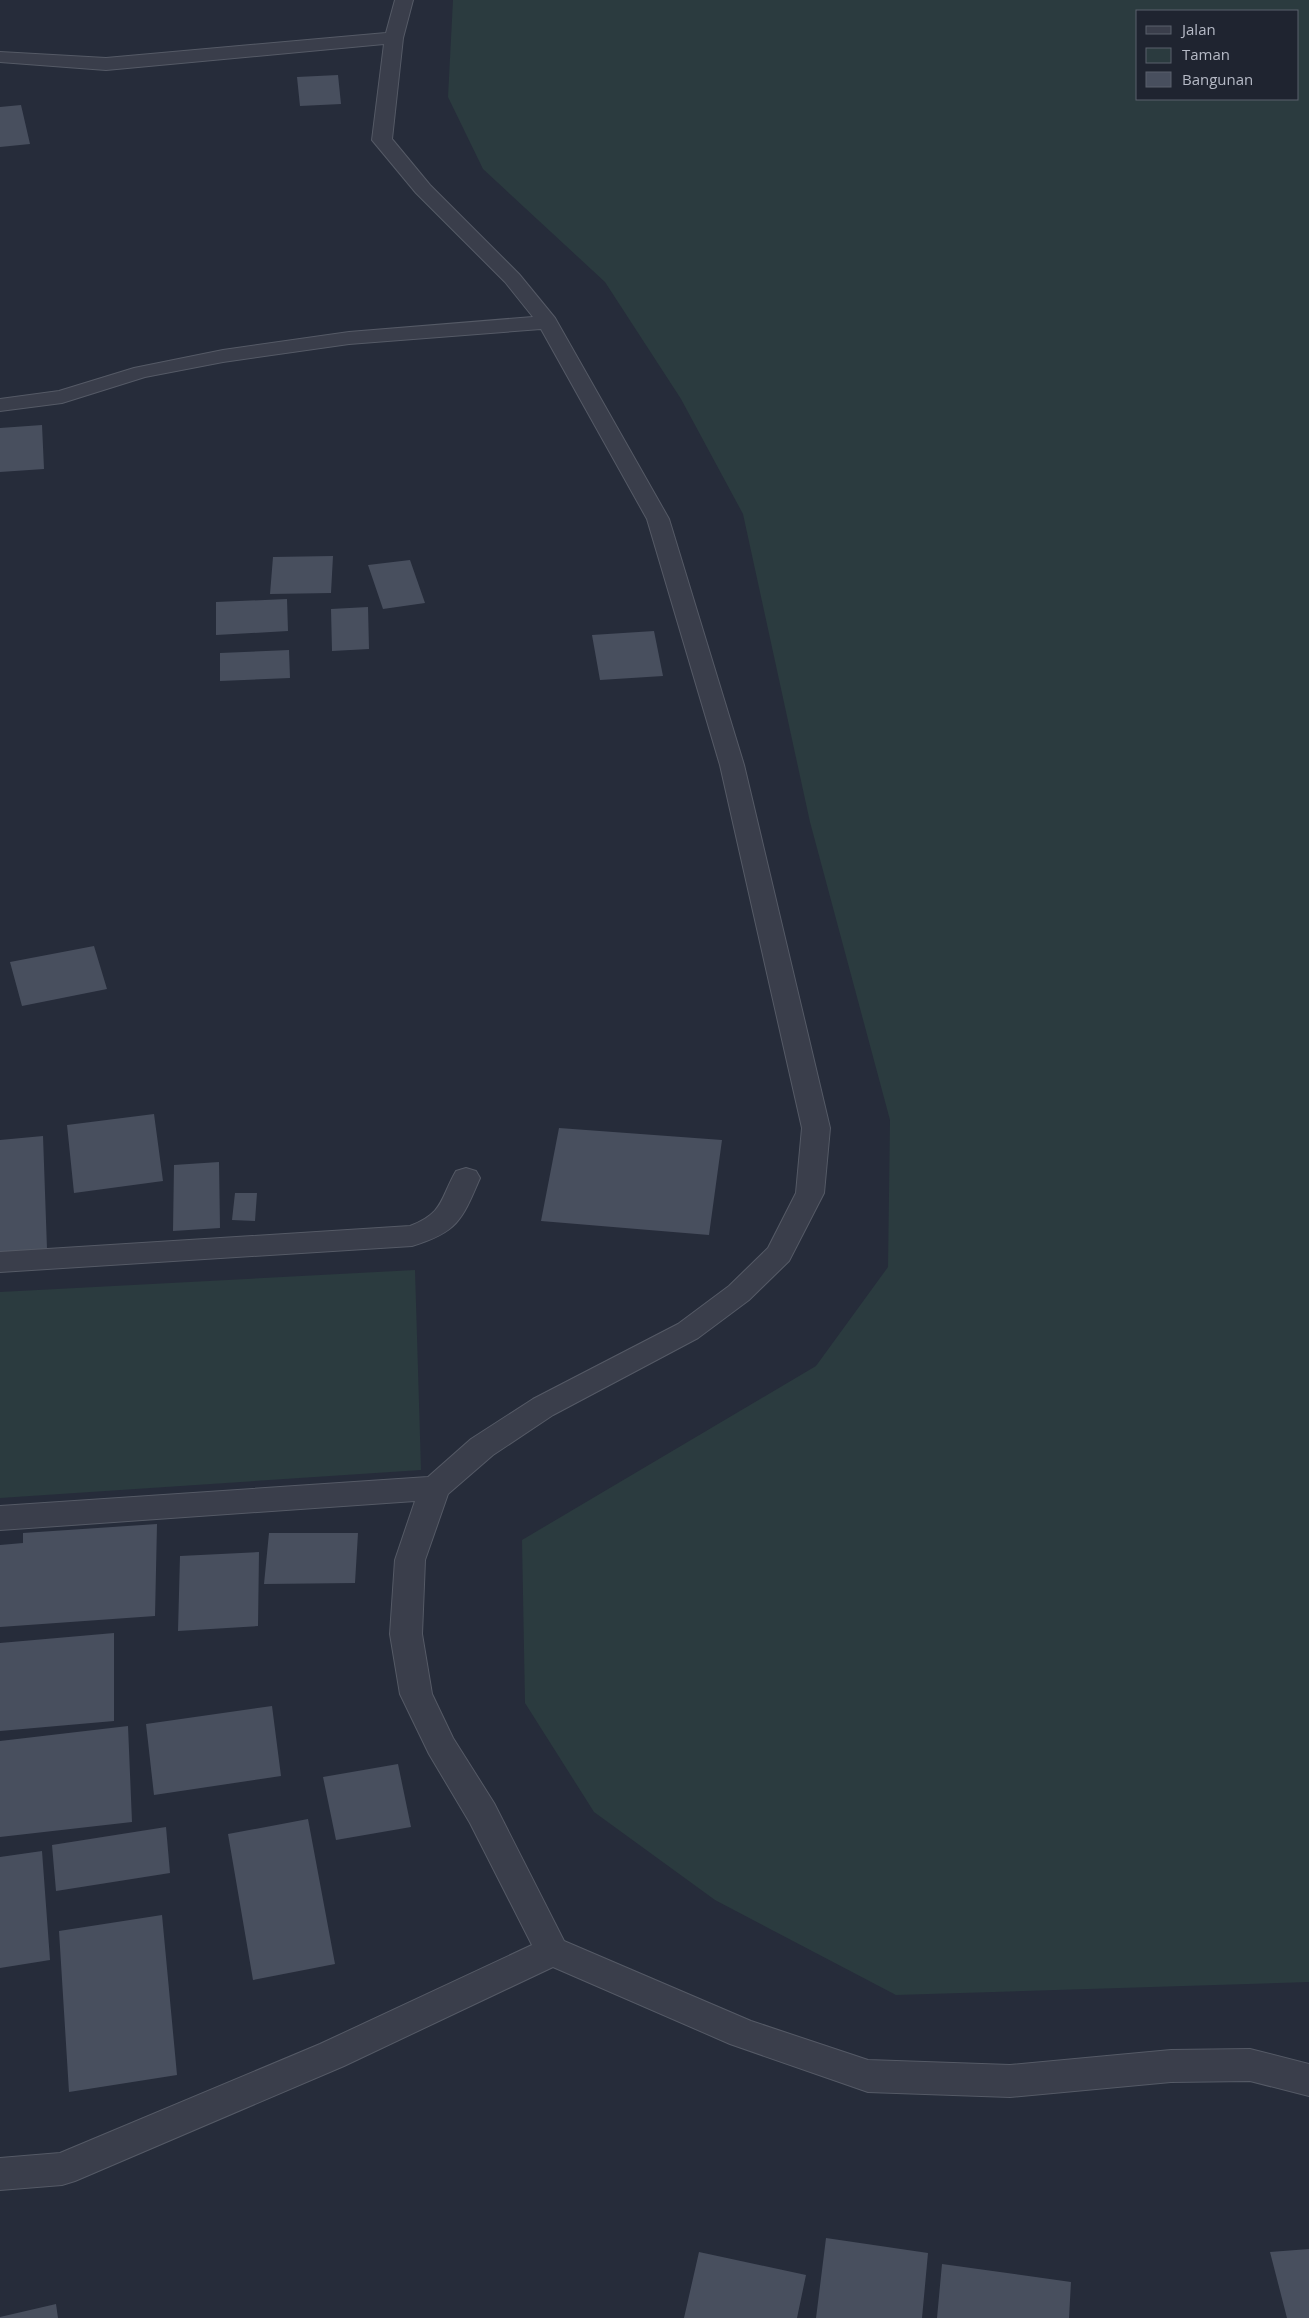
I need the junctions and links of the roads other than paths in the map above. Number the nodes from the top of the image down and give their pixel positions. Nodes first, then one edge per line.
1 (404, 0) edge
2 (394, 38) junction
3 (0, 57) edge
4 (548, 322) junction
5 (0, 405) edge
6 (466, 1178) dead end
7 (0, 1262) edge
8 (435, 1488) junction
9 (0, 1518) edge
10 (552, 1951) junction
11 (1309, 2080) edge
12 (0, 2174) edge

1 - 2 street
2 - 3 street
2 - 4 street
4 - 5 street
4 - 8 street
6 - 7 street
8 - 9 street
8 - 10 street
10 - 11 street
10 - 12 street

